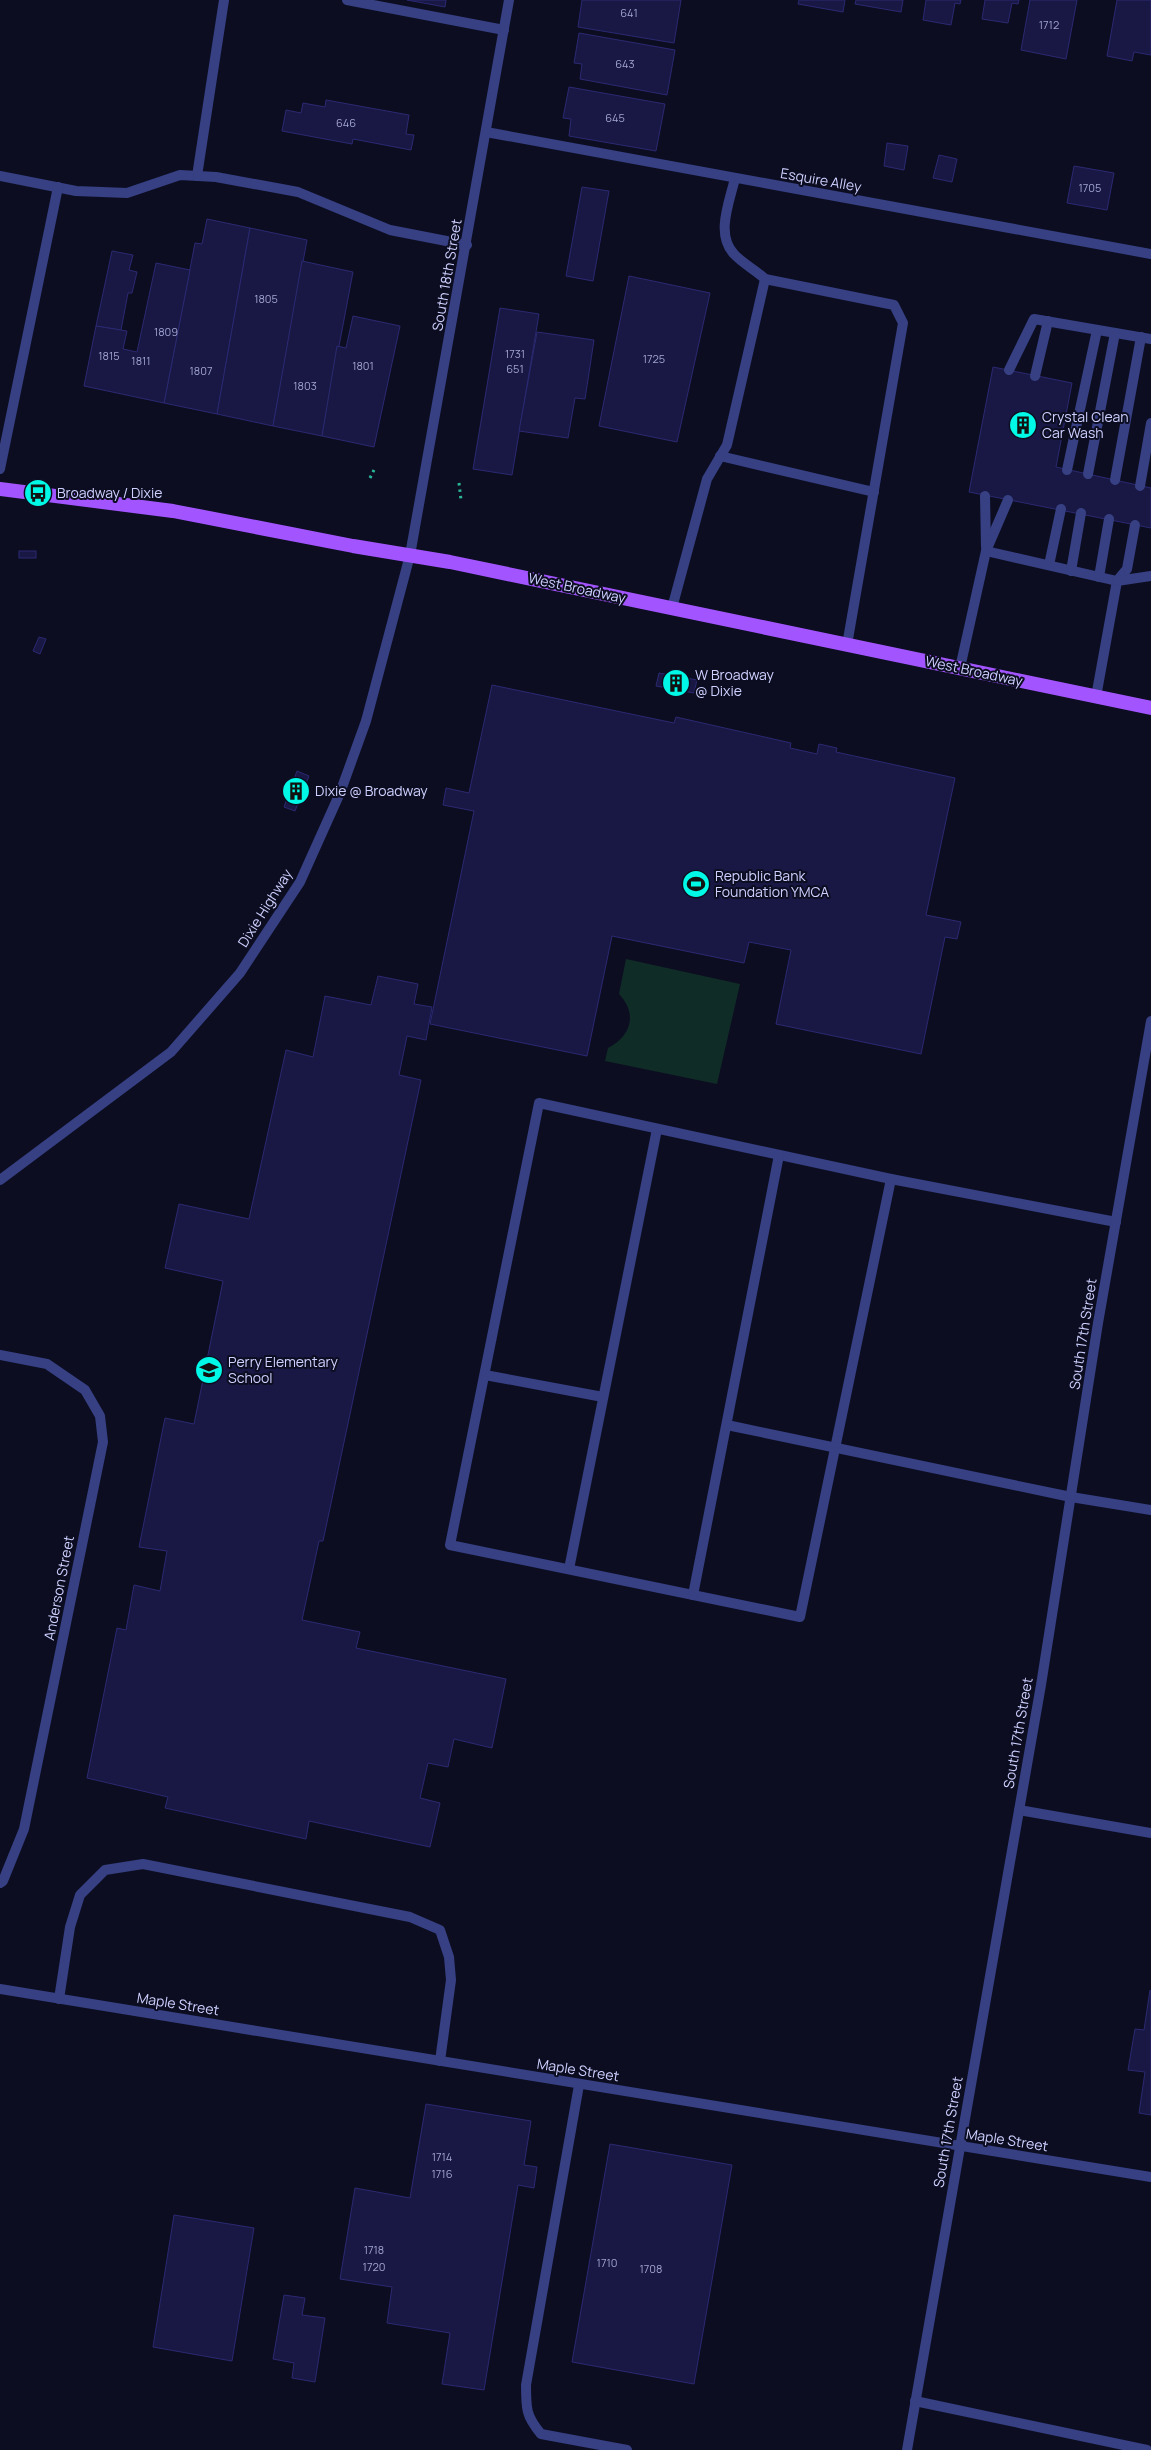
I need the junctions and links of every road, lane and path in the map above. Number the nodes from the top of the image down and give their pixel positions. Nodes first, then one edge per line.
1 (224, 0) edge
2 (347, 0) edge
3 (509, 0) edge
4 (504, 30) junction
5 (486, 132) junction
6 (0, 176) edge
7 (197, 176) junction
8 (736, 178) junction
9 (58, 187) junction
10 (467, 245) junction
11 (1151, 254) edge
12 (765, 279) junction
13 (1048, 321) junction
14 (1097, 330) junction
15 (1115, 333) junction
16 (1146, 338) edge
17 (1010, 370) dead end
18 (1035, 376) dead end
19 (1151, 423) edge
20 (720, 456) junction
21 (0, 469) edge
22 (374, 470) dead end
23 (1067, 470) dead end
24 (1088, 474) dead end
25 (370, 478) dead end
26 (1115, 480) dead end
27 (459, 483) dead end
28 (1140, 486) dead end
29 (0, 489) edge
30 (874, 492) junction
31 (985, 496) dead end
32 (461, 500) dead end
33 (1008, 500) dead end
34 (1061, 509) dead end
35 (1082, 513) dead end
36 (1108, 519) dead end
37 (1135, 525) dead end
38 (986, 551) junction
39 (410, 555) junction
40 (1049, 565) junction
41 (1071, 571) junction
42 (1151, 576) edge
43 (1099, 577) junction
44 (1117, 581) junction
45 (672, 608) junction
46 (847, 645) junction
47 (960, 668) junction
48 (1096, 697) junction
49 (1151, 708) edge
50 (1151, 1021) edge
51 (657, 1129) junction
52 (779, 1155) junction
53 (891, 1179) junction
54 (0, 1180) edge
55 (1116, 1222) junction
56 (0, 1355) edge
57 (485, 1375) junction
58 (603, 1397) junction
59 (727, 1424) junction
60 (835, 1447) junction
61 (1071, 1496) junction
62 (1151, 1510) edge
63 (568, 1569) junction
64 (693, 1594) junction
65 (1019, 1810) junction
66 (1151, 1833) edge
67 (0, 1883) edge
68 (0, 1989) edge
69 (59, 1999) junction
70 (440, 2061) junction
71 (579, 2085) junction
72 (959, 2146) junction
73 (1151, 2177) edge
74 (915, 2401) junction
75 (627, 2450) edge
76 (907, 2450) edge
77 (1146, 2450) edge

1 - 7 street
2 - 4 street
3 - 4 street, South 18th Street
4 - 5 street, South 18th Street
5 - 8 street, Esquire Alley
5 - 10 street, South 18th Street
6 - 9 street
7 - 9 street
7 - 10 street
8 - 11 street, Esquire Alley
8 - 12 street
9 - 21 street
10 - 39 street, South 18th Street
12 - 20 street
12 - 30 street
13 - 14 street
13 - 17 street
13 - 18 street
14 - 15 street
14 - 23 street
15 - 16 street
15 - 24 street
16 - 26 street
19 - 28 street
20 - 30 street
20 - 45 street
22 - 25 path
27 - 32 path
29 - 39 main road, West Broadway
30 - 46 street
31 - 38 street
33 - 38 street
34 - 40 street
35 - 41 street
36 - 43 street
37 - 44 street
38 - 40 street
38 - 47 street
39 - 45 main road, West Broadway
39 - 54 street, Dixie Highway
40 - 41 street
41 - 43 street
42 - 44 street
43 - 44 street
44 - 48 street
45 - 46 main road, West Broadway
46 - 47 main road, West Broadway
47 - 48 main road, West Broadway
48 - 49 main road, West Broadway
50 - 55 street, South 17th Street
51 - 52 street
51 - 57 street
51 - 58 street
52 - 53 street
52 - 59 street
53 - 55 street
53 - 60 street
55 - 61 street, South 17th Street
56 - 67 street, Anderson Street
57 - 58 street
57 - 63 street
58 - 63 street
59 - 60 street
59 - 64 street
60 - 61 street
60 - 64 street
61 - 62 street
61 - 65 street, South 17th Street
63 - 64 street
65 - 66 street
65 - 72 street, South 17th Street
68 - 69 street, Maple Street
69 - 70 street, Maple Street
69 - 70 street
70 - 71 street, Maple Street
71 - 72 street, Maple Street
71 - 75 street
72 - 73 street, Maple Street
72 - 74 street, South 17th Street
74 - 76 street, South 17th Street
74 - 77 street

